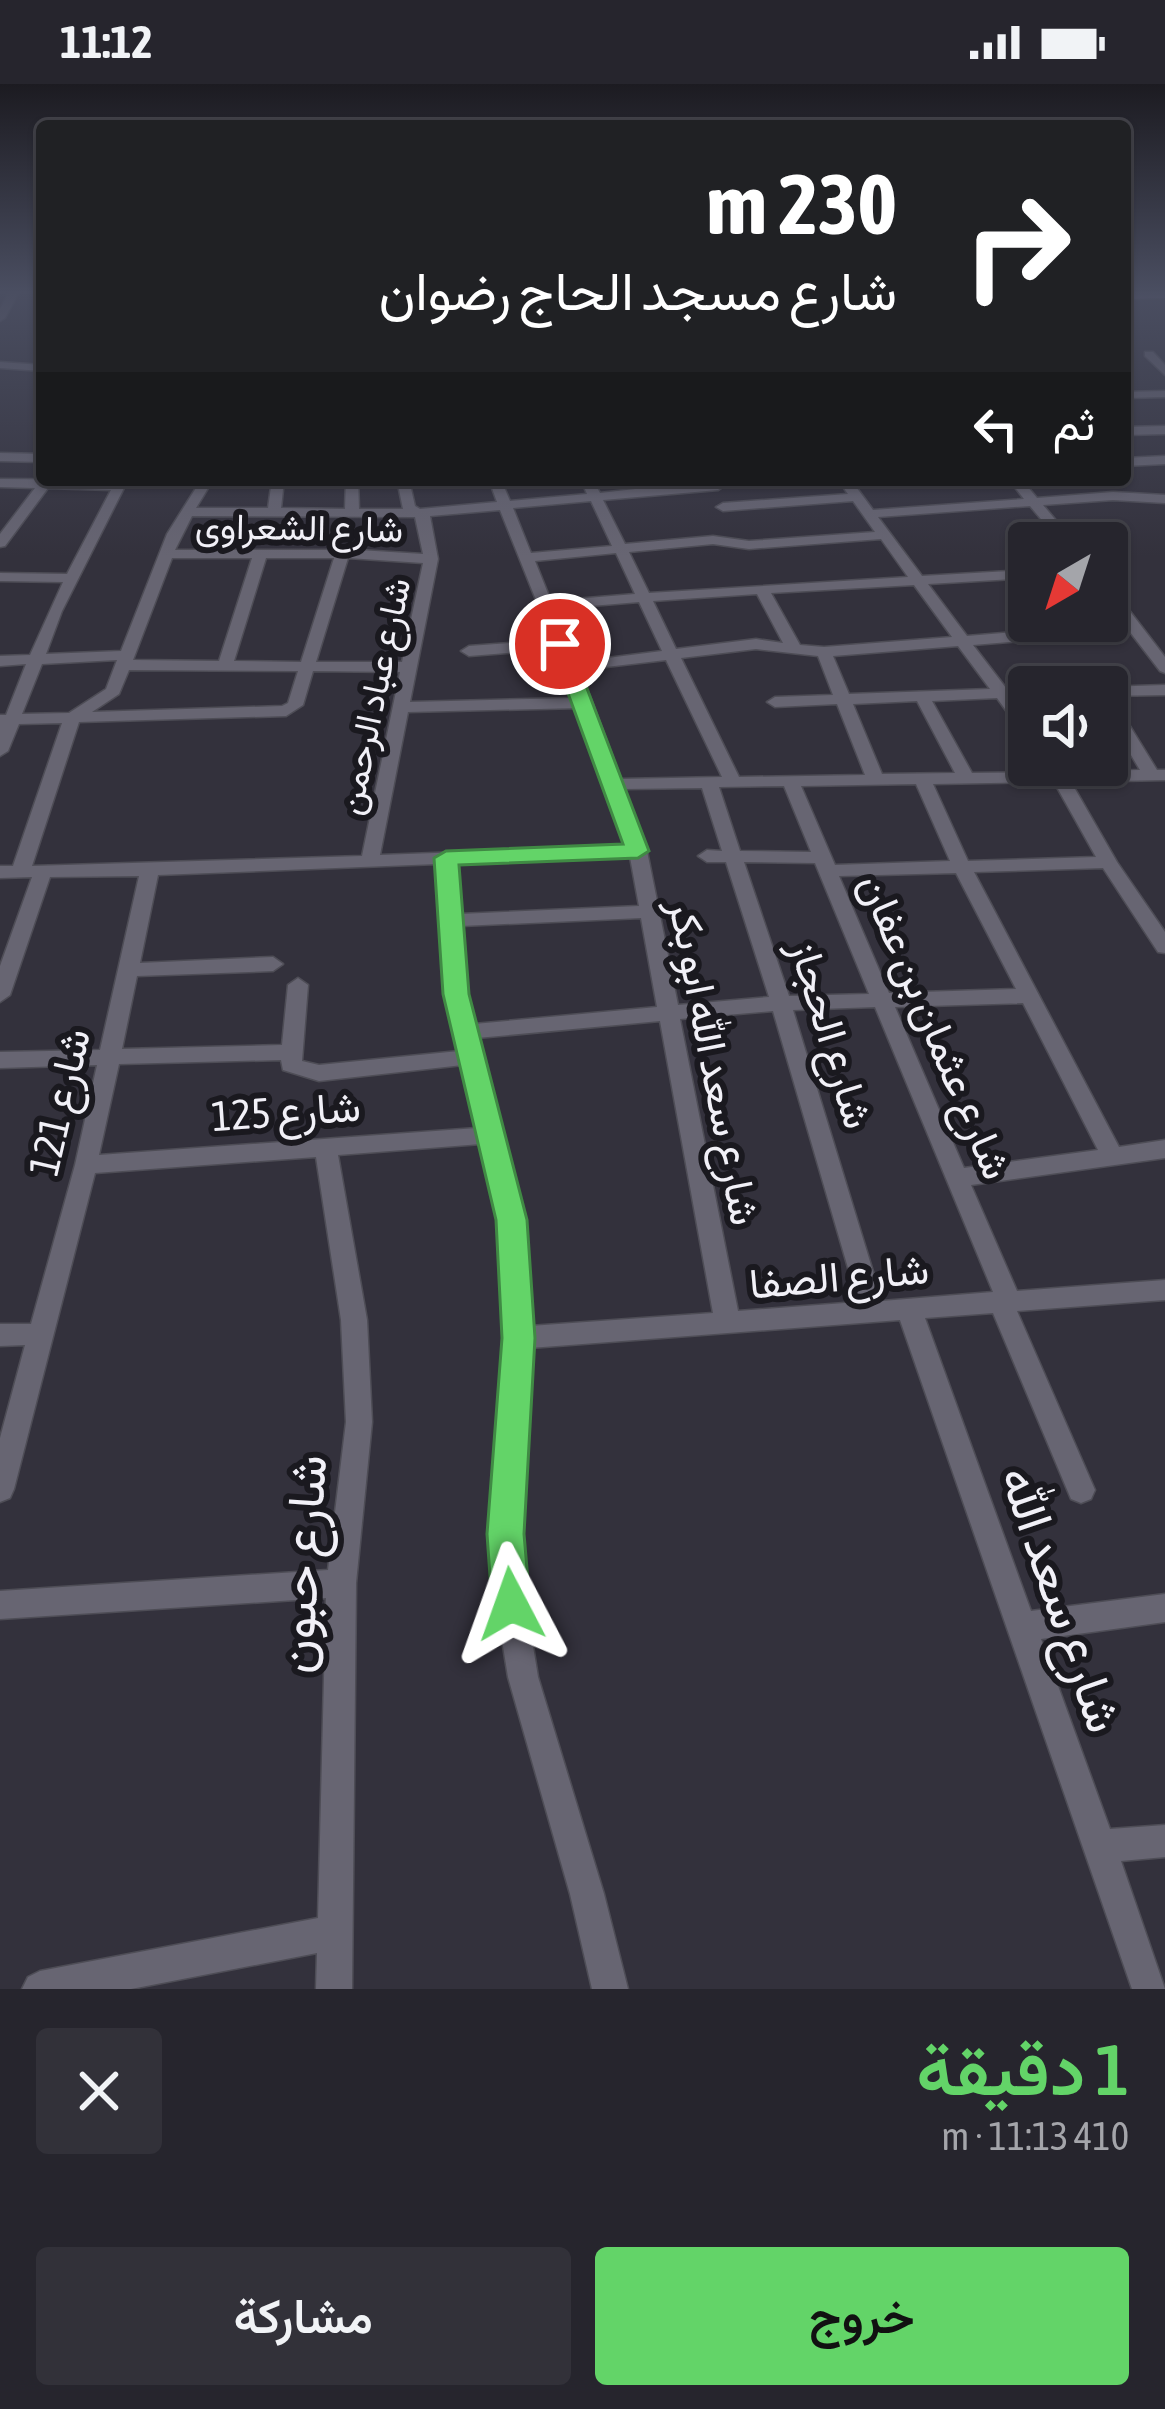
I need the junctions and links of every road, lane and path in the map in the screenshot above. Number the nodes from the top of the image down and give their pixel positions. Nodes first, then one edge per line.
1 (1165, 394) edge
2 (1131, 395) edge
3 (1165, 430) edge
4 (1131, 431) edge
5 (0, 457) edge
6 (36, 458) edge
7 (1165, 460) edge
8 (1131, 462) edge
9 (0, 482) edge
10 (36, 482) edge
11 (43, 486) edge
12 (118, 486) edge
13 (203, 486) edge
14 (277, 486) edge
15 (352, 486) edge
16 (404, 486) edge
17 (497, 486) edge
18 (589, 486) edge
19 (693, 486) edge
20 (718, 486) edge
21 (849, 486) edge
22 (1020, 486) edge
23 (857, 497) junction
24 (596, 498) junction
25 (1165, 500) edge
26 (1032, 502) junction
27 (723, 506) junction
28 (505, 507) junction
29 (184, 512) junction
30 (274, 513) junction
31 (352, 513) junction
32 (419, 513) junction
33 (870, 514) junction
34 (1050, 522) edge
35 (886, 536) junction
36 (732, 542) junction
37 (0, 543) edge
38 (621, 548) junction
39 (166, 554) junction
40 (260, 554) junction
41 (343, 554) junction
42 (525, 558) junction
43 (431, 560) junction
44 (1008, 575) edge
45 (0, 577) edge
46 (72, 578) junction
47 (920, 581) junction
48 (763, 592) junction
49 (645, 596) junction
50 (544, 606) junction
51 (1128, 619) edge
52 (1134, 627) junction
53 (964, 641) junction
54 (560, 644) junction
55 (794, 648) junction
56 (469, 651) dead end
57 (824, 652) junction
58 (673, 655) junction
59 (36, 659) junction
60 (125, 660) junction
61 (0, 661) edge
62 (225, 666) junction
63 (308, 667) junction
64 (409, 667) junction
65 (569, 667) junction
66 (1165, 668) edge
67 (1165, 690) edge
68 (1003, 692) junction
69 (1008, 692) edge
70 (922, 696) junction
71 (1128, 697) edge
72 (843, 699) junction
73 (1008, 700) edge
74 (775, 702) dead end
75 (585, 703) junction
76 (401, 707) junction
77 (72, 718) junction
78 (6, 720) edge
79 (1128, 729) edge
80 (0, 751) edge
81 (1128, 774) edge
82 (1008, 775) edge
83 (1158, 775) edge
84 (965, 778) junction
85 (922, 779) junction
86 (876, 780) junction
87 (790, 781) junction
88 (734, 782) junction
89 (709, 783) junction
90 (614, 784) junction
91 (1065, 786) edge
92 (638, 851) junction
93 (718, 856) junction
94 (446, 858) junction
95 (370, 861) junction
96 (1108, 862) junction
97 (825, 865) junction
98 (962, 867) junction
99 (21, 871) edge
100 (150, 871) junction
101 (1165, 908) edge
102 (1139, 909) junction
103 (650, 912) junction
104 (451, 920) junction
105 (1165, 947) edge
106 (273, 964) dead end
107 (129, 970) junction
108 (298, 985) dead end
109 (0, 994) edge
110 (1029, 996) junction
111 (882, 999) junction
112 (782, 1003) junction
113 (670, 1011) junction
114 (467, 1044) junction
115 (290, 1052) junction
116 (110, 1058) junction
117 (0, 1060) edge
118 (493, 1135) junction
119 (326, 1148) junction
120 (1165, 1149) edge
121 (1113, 1156) junction
122 (86, 1165) junction
123 (957, 1178) junction
124 (1165, 1290) edge
125 (1005, 1302) junction
126 (909, 1309) junction
127 (873, 1312) junction
128 (728, 1324) junction
129 (40, 1334) junction
130 (0, 1335) edge
131 (518, 1338) junction
132 (0, 1489) edge
133 (1081, 1490) dead end
134 (341, 1583) junction
135 (0, 1605) edge
136 (1165, 1608) edge
137 (1022, 1627) junction
138 (1165, 1840) edge
139 (1098, 1846) junction
140 (336, 1932) junction
141 (40, 1989) edge
142 (334, 1989) edge
143 (610, 1989) edge
144 (1150, 1989) edge

1 - 2 street
3 - 4 street
5 - 6 street
7 - 8 street
9 - 10 street
11 - 37 street
12 - 46 street
13 - 29 street
14 - 30 street
15 - 31 street
16 - 32 street, شارع عباد الرحمن
17 - 28 street, شارع سعد الله ابو بكر
18 - 24 street
19 - 24 street
20 - 27 street
21 - 23 street
22 - 26 street
23 - 27 street
23 - 33 street
24 - 28 street
24 - 38 street
25 - 26 street
26 - 33 street
26 - 34 street
27 - 36 street
28 - 32 street
28 - 42 street, شارع سعد الله ابو بكر
29 - 30 street
29 - 39 street
30 - 31 street
31 - 32 street
32 - 43 street, شارع عباد الرحمن
33 - 35 street
35 - 36 street
35 - 47 street
36 - 38 street
38 - 42 street
38 - 49 street
39 - 40 street, شارع الشعراوى
39 - 60 street
40 - 41 street, شارع الشعراوى
40 - 62 street
41 - 43 street, شارع الشعراوى
41 - 63 street
42 - 50 street, شارع سعد الله ابو بكر
43 - 64 street, شارع عباد الرحمن
44 - 47 street
45 - 46 street
46 - 59 street
47 - 48 street
47 - 53 street
48 - 49 street
48 - 55 street
49 - 50 street
49 - 58 street
50 - 54 street, شارع سعد الله ابو بكر
51 - 52 street
52 - 53 street
52 - 66 street
53 - 57 street
53 - 68 street
54 - 56 street
54 - 65 street, شارع سعد الله ابو بكر
55 - 57 street
55 - 58 street
57 - 72 street
58 - 65 street
58 - 88 street
59 - 60 street
59 - 61 street
59 - 78 street
60 - 62 street
60 - 77 street
62 - 63 street
63 - 64 street
63 - 77 street
64 - 76 street, شارع عباد الرحمن
65 - 75 street, شارع سعد الله ابو بكر
67 - 71 street
68 - 69 street
68 - 70 street
68 - 73 street
70 - 72 street
70 - 84 street
72 - 74 street
72 - 86 street
75 - 76 street
75 - 90 street, شارع سعد الله ابو بكر
76 - 95 street, شارع عباد الرحمن
77 - 78 street
77 - 99 street
78 - 80 street
79 - 83 street
81 - 83 street
82 - 84 street
84 - 85 street
85 - 86 street
85 - 98 street
86 - 87 street
87 - 88 street
87 - 97 street, شارع عثمان بن عفان
88 - 89 street
89 - 90 street
89 - 93 street, شارع الحجاز
90 - 92 street, شارع سعد الله ابو بكر
91 - 96 street
92 - 94 street
92 - 103 street, شارع سعد الله ابو بكر
93 - 97 street
93 - 112 street, شارع الحجاز
94 - 95 street
94 - 104 street
95 - 100 street
96 - 98 street
96 - 102 street
97 - 98 street
97 - 111 street, شارع عثمان بن عفان
98 - 110 street
99 - 100 street
99 - 109 street
100 - 107 street, شارع 121
101 - 102 street
102 - 105 street
103 - 104 street
103 - 113 street, شارع سعد الله ابو بكر
104 - 114 street
106 - 107 street
107 - 116 street, شارع 121
108 - 115 street
110 - 111 street
110 - 121 street
111 - 112 street
111 - 123 street, شارع عثمان بن عفان
112 - 113 street
112 - 127 street, شارع الحجاز
113 - 114 street
113 - 128 street, شارع سعد الله ابو بكر
114 - 115 street
114 - 118 street
115 - 116 street
116 - 117 street
116 - 122 street, شارع 121
118 - 119 street, شارع 125
118 - 131 street
119 - 122 street, شارع 125
119 - 134 street, شارع حبون
120 - 121 street
121 - 123 street
122 - 129 street, شارع 121
123 - 125 street, شارع عثمان بن عفان
124 - 125 street, شارع الصفا
125 - 126 street, شارع الصفا
125 - 133 street, شارع عثمان بن عفان
126 - 127 street, شارع الصفا
126 - 137 street, شارع سعد الله
127 - 128 street, شارع الصفا
128 - 131 street, شارع الصفا
129 - 130 street
129 - 132 street, شارع 121
131 - 143 street
134 - 135 street
134 - 140 street, شارع حبون
136 - 137 street
137 - 139 street, شارع سعد الله
138 - 139 street
139 - 144 street, شارع سعد الله
140 - 141 street
140 - 142 street, شارع حبون

